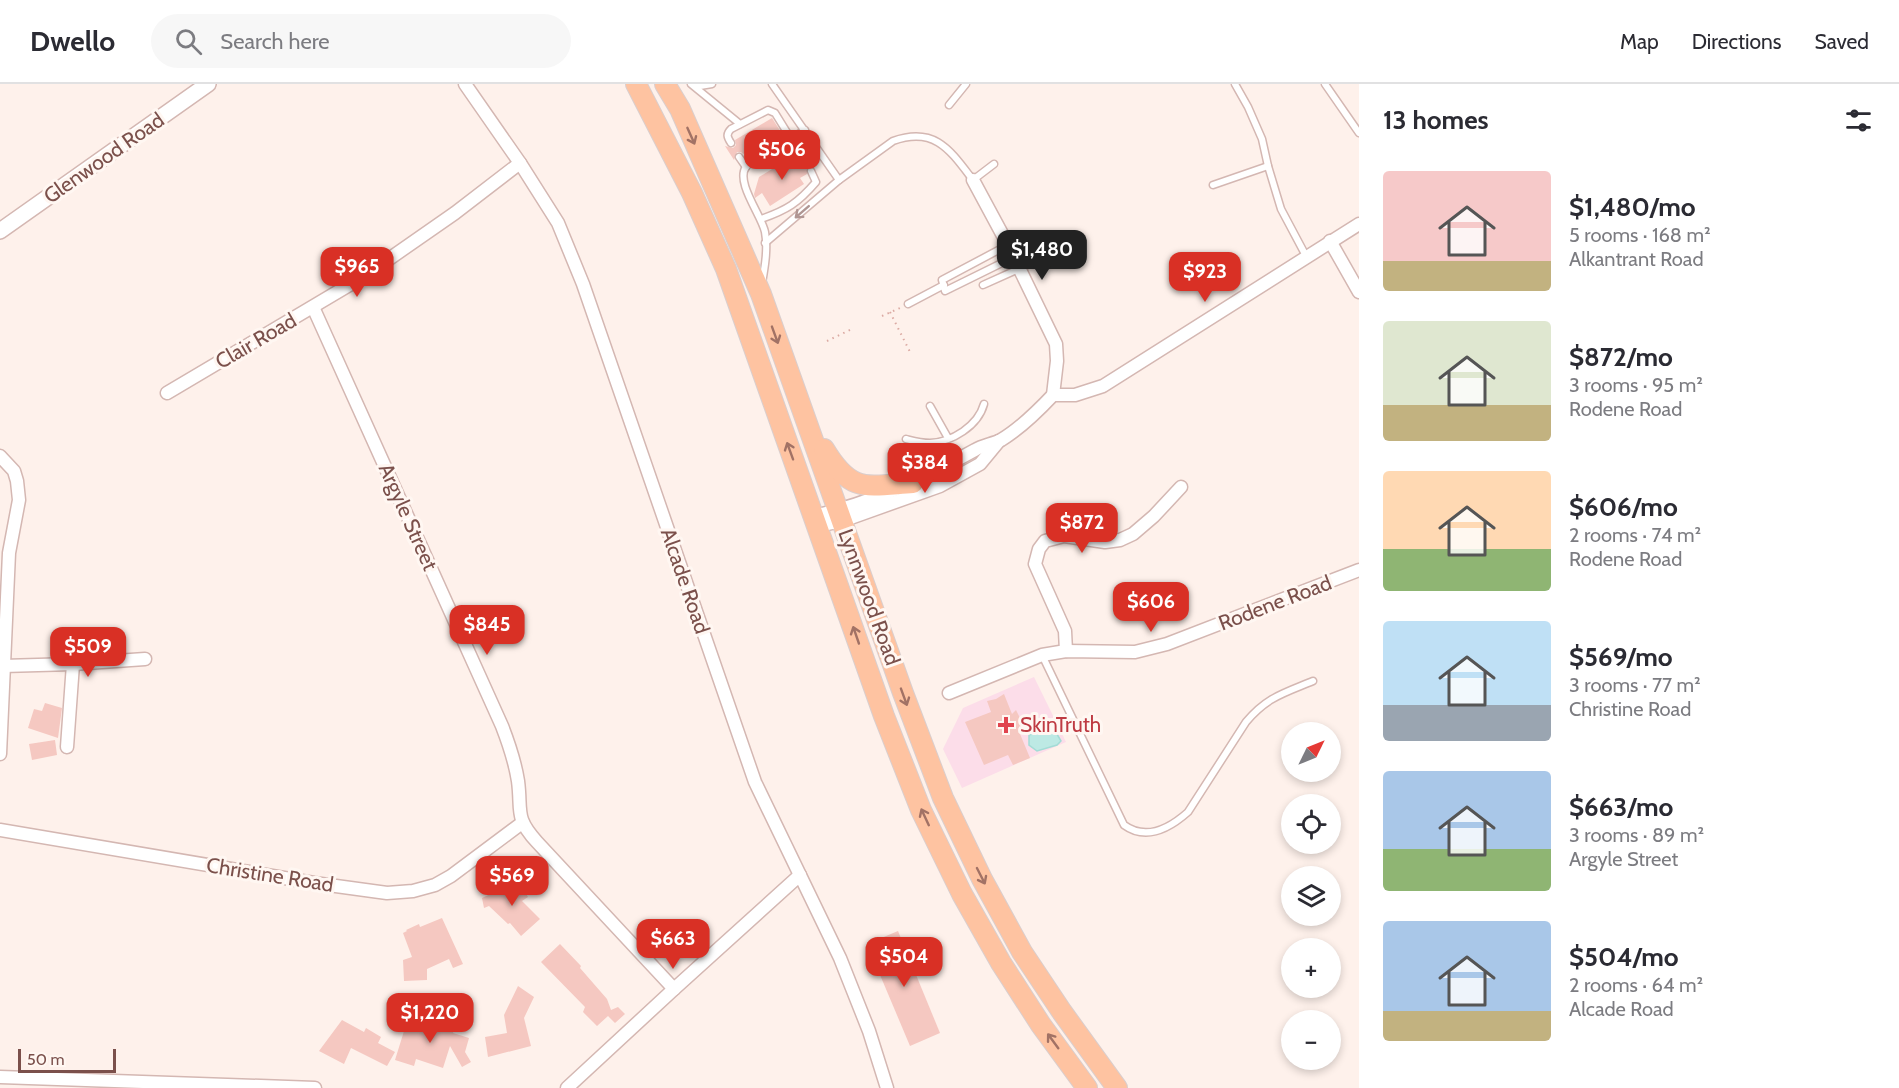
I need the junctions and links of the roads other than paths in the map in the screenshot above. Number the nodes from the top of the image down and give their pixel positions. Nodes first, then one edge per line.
1 (208, 84) edge
2 (465, 84) edge
3 (636, 84) edge
4 (665, 84) edge
5 (692, 84) edge
6 (712, 84) edge
7 (772, 84) edge
8 (966, 84) edge
9 (1235, 84) edge
10 (1325, 84) edge
11 (949, 105) dead end
12 (740, 124) junction
13 (805, 130) junction
14 (1359, 133) edge
15 (791, 138) junction
16 (731, 143) dead end
17 (801, 155) dead end
18 (739, 157) dead end
19 (520, 163) junction
20 (994, 164) dead end
21 (1268, 166) junction
22 (746, 167) junction
23 (811, 171) dead end
24 (839, 180) junction
25 (973, 180) junction
26 (1213, 185) dead end
27 (761, 219) junction
28 (1359, 224) edge
29 (0, 230) edge
30 (1042, 241) dead end
31 (1330, 241) junction
32 (765, 243) junction
33 (1008, 245) junction
34 (1306, 256) junction
35 (1014, 257) junction
36 (1045, 257) dead end
37 (973, 264) junction
38 (1020, 269) junction
39 (978, 275) junction
40 (983, 285) dead end
41 (944, 286) junction
42 (1359, 292) edge
43 (761, 294) junction
44 (908, 304) road end
45 (313, 307) junction
46 (167, 393) dead end
47 (1053, 395) junction
48 (984, 404) dead end
49 (930, 406) dead end
50 (808, 424) junction
51 (948, 438) junction
52 (906, 439) dead end
53 (999, 441) junction
54 (0, 456) edge
55 (913, 483) junction
56 (1181, 487) dead end
57 (840, 516) junction
58 (815, 521) junction
59 (1359, 570) edge
60 (1066, 651) junction
61 (1042, 655) junction
62 (145, 659) dead end
63 (73, 664) junction
64 (3, 666) junction
65 (1313, 681) dead end
66 (949, 693) dead end
67 (68, 747) dead end
68 (0, 754) edge
69 (522, 823) junction
70 (0, 830) edge
71 (800, 875) junction
72 (674, 988) junction
73 (0, 1077) edge
74 (315, 1088) edge
75 (567, 1088) edge
76 (887, 1088) edge
77 (1088, 1088) edge
78 (1117, 1088) edge

1 - 29 street, Glenwood Road
2 - 19 street, Alcade Road
58 -> 3 main road, Lynnwood Road
4 -> 43 main road, Lynnwood Road
5 - 6 lane
5 - 12 lane
7 - 13 lane
8 - 11 lane
9 - 21 lane
10 - 14 lane
12 - 15 lane
12 - 16 lane
13 - 15 lane
13 - 24 lane
15 - 17 lane
15 - 22 lane
18 - 22 lane
19 - 45 street, Clair Road
19 - 71 street, Alcade Road
20 - 25 lane
21 - 26 lane
21 - 34 lane
22 - 27 lane
23 - 27 lane
24 - 25 lane
24 -> 32 lane
25 - 33 street
27 - 32 lane
28 - 31 street
30 - 35 lane
31 - 34 street
31 - 42 street
32 - 43 lane
33 - 35 street
33 - 37 lane
34 - 47 street
35 - 38 street
35 - 39 lane
36 - 38 lane
37 - 39 lane
37 - 41 lane
38 - 40 lane
38 - 47 street
39 - 41 lane
41 - 44 lane
43 -> 50 main road, Lynnwood Road
45 - 46 street, Clair Road
45 - 69 street, Argyle Street
47 - 53 street
48 - 51 lane
49 - 51 lane
50 - 55 main road
50 - 57 main road, Lynnwood Road
51 - 52 lane
53 - 55 street
53 - 57 street
54 - 64 street
55 - 57 street
56 - 60 street
57 - 58 street
57 -> 78 main road, Lynnwood Road
77 -> 58 main road, Lynnwood Road
59 - 60 street, Rodene Road
60 - 61 street, Rodene Road
61 - 65 lane
61 - 66 street, Rodene Road
62 - 63 street
63 - 64 street
63 - 67 street
64 - 68 street
69 - 70 street, Christine Road
69 - 72 street
71 - 72 street
71 - 76 street, Alcade Road
72 - 75 street
73 - 74 street

